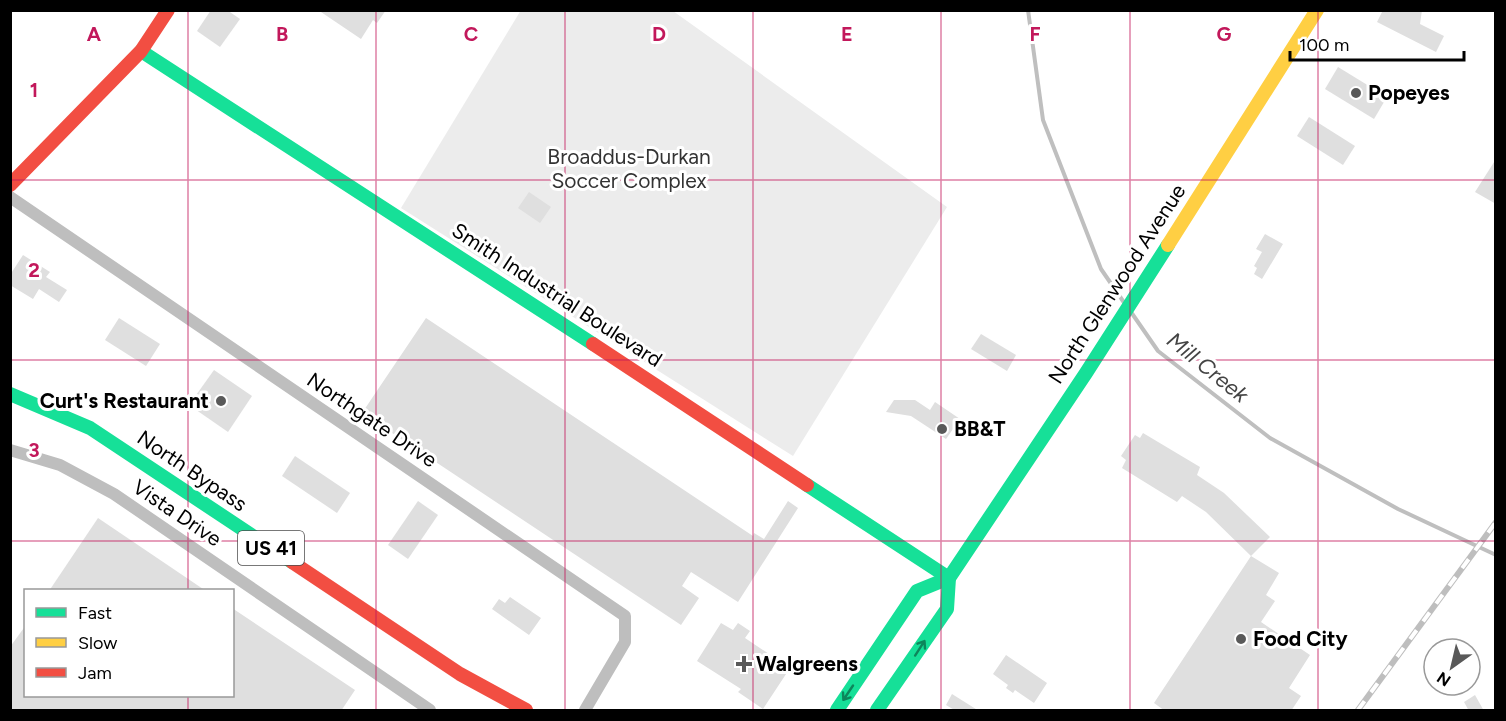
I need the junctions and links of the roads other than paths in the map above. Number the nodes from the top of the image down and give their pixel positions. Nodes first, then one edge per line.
1 (168, 10) edge
2 (1317, 10) edge
3 (141, 51) junction
4 (10, 185) edge
5 (10, 197) edge
6 (10, 394) edge
7 (10, 450) edge
8 (949, 578) junction
9 (430, 711) edge
10 (526, 711) edge
11 (585, 711) edge
12 (837, 711) edge
13 (877, 711) edge

1 - 3 main road
2 - 8 main road, North Glenwood Avenue
3 - 4 main road
3 - 8 main road, Smith Industrial Boulevard
5 - 11 street, Northgate Drive
6 - 10 main road, North Bypass / US 41
7 - 9 street, Vista Drive
8 -> 12 main road
13 -> 8 main road

